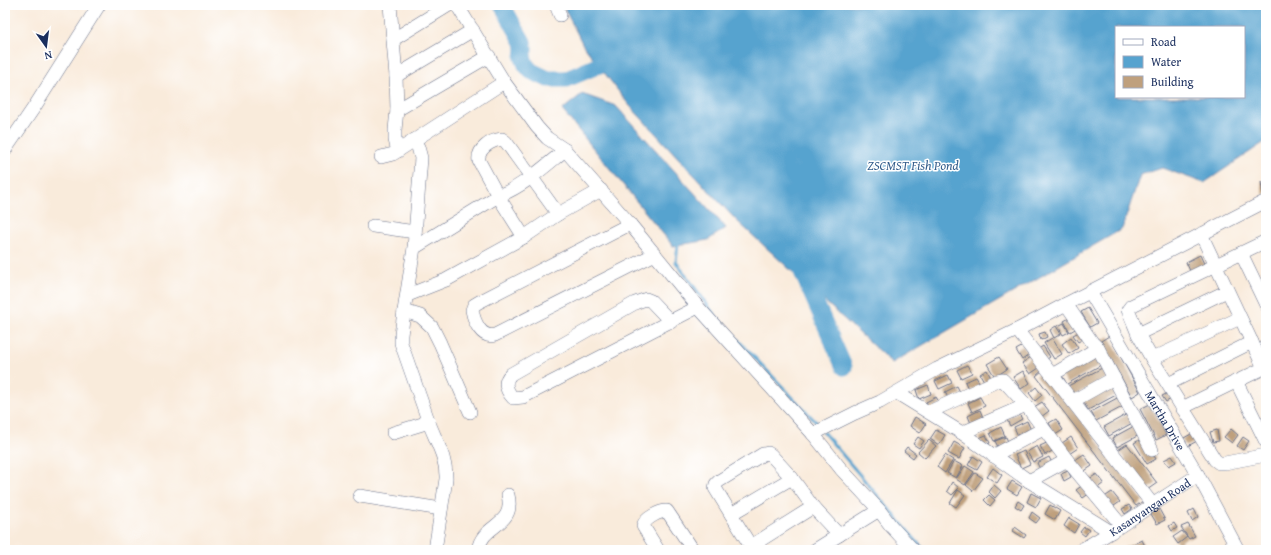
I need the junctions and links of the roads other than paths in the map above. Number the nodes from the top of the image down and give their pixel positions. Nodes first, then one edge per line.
1 (99, 5) edge
2 (390, 5) edge
3 (449, 5) edge
4 (457, 5) edge
5 (473, 30) junction
6 (394, 39) junction
7 (489, 56) junction
8 (396, 76) junction
9 (504, 82) junction
10 (397, 110) junction
11 (414, 140) junction
12 (5, 150) edge
13 (565, 150) junction
14 (398, 151) junction
15 (381, 157) dead end
16 (531, 178) junction
17 (601, 190) junction
18 (498, 196) junction
19 (1266, 201) edge
20 (558, 214) junction
21 (630, 224) junction
22 (373, 226) dead end
23 (415, 232) junction
24 (1201, 234) junction
25 (524, 237) junction
26 (1266, 241) edge
27 (414, 248) junction
28 (1241, 253) junction
29 (655, 254) junction
30 (1215, 266) junction
31 (1227, 290) junction
32 (1090, 292) junction
33 (408, 295) junction
34 (1066, 304) junction
35 (1266, 305) edge
36 (698, 307) junction
37 (404, 311) junction
38 (1240, 318) junction
39 (671, 322) junction
40 (1017, 330) junction
41 (1138, 334) junction
42 (1252, 342) junction
43 (1098, 348) junction
44 (1152, 359) junction
45 (1265, 370) edge
46 (1052, 375) junction
47 (1114, 378) junction
48 (1236, 381) junction
49 (1168, 384) junction
50 (897, 394) junction
51 (1073, 401) junction
52 (1026, 405) junction
53 (1182, 408) junction
54 (470, 412) dead end
55 (929, 412) junction
56 (428, 422) junction
57 (1043, 429) junction
58 (394, 433) dead end
59 (962, 433) junction
60 (813, 434) junction
61 (1266, 442) edge
62 (1152, 450) dead end
63 (1266, 455) edge
64 (993, 456) junction
65 (1067, 460) junction
66 (1198, 475) junction
67 (792, 478) junction
68 (1029, 481) junction
69 (508, 495) dead end
70 (360, 496) dead end
71 (1153, 505) junction
72 (814, 507) junction
73 (441, 508) junction
74 (880, 510) junction
75 (731, 514) junction
76 (1116, 529) junction
77 (839, 535) junction
78 (752, 548) edge
79 (435, 550) edge
80 (478, 550) edge
81 (658, 550) edge
82 (693, 550) edge
83 (815, 550) edge
84 (913, 550) edge
85 (1081, 550) edge
86 (1238, 550) edge

1 - 12 street
2 - 6 street
3 - 6 street
4 - 5 street
5 - 7 street
5 - 8 street
6 - 8 street
7 - 9 street
7 - 10 street
8 - 10 street
9 - 11 street
9 - 13 street
10 - 14 street
11 - 14 street
11 - 23 street
13 - 16 street
13 - 17 street
14 - 15 street
16 - 18 street
16 - 18 street
16 - 20 street
17 - 20 street
17 - 21 street
18 - 25 street
18 - 27 street
19 - 24 street
20 - 25 street
21 - 29 street
21 - 29 street
22 - 23 street
23 - 27 street
24 - 30 street
24 - 32 street
25 - 33 street
26 - 28 street
27 - 33 street
28 - 30 street
28 - 35 street
29 - 36 street
30 - 31 street
30 - 41 street
31 - 38 street
31 - 41 street
32 - 34 street
32 - 66 street, Martha Drive
33 - 37 street
34 - 40 street
34 - 43 street
36 - 39 street
36 - 60 street
37 - 54 street
37 - 56 street
38 - 42 street
38 - 44 street
39 - 39 street
40 - 46 street
40 - 50 street
41 - 44 street
42 - 45 street
42 - 49 street
43 - 46 street
43 - 47 street
44 - 49 street
45 - 48 street
46 - 51 street
47 - 51 street
47 - 62 street
48 - 53 street
48 - 61 street
49 - 53 street
50 - 55 street
50 - 60 street
51 - 71 street
52 - 55 street
52 - 57 street
52 - 59 street
53 - 63 street
55 - 59 street
56 - 58 street
56 - 73 street
57 - 64 street
57 - 65 street
59 - 64 street
60 - 74 street
64 - 68 street
65 - 68 street
65 - 76 street
66 - 71 street, Kasanyangan Road
66 - 86 street, Martha Drive
67 - 72 street
67 - 75 street
67 - 75 street
68 - 76 street
69 - 80 street
70 - 73 street
71 - 76 street, Kasanyangan Road
72 - 77 street
72 - 78 street
73 - 79 street
74 - 77 street
74 - 84 street
75 - 78 street
76 - 85 street, Kasanyangan Road
77 - 83 street
81 - 82 street

